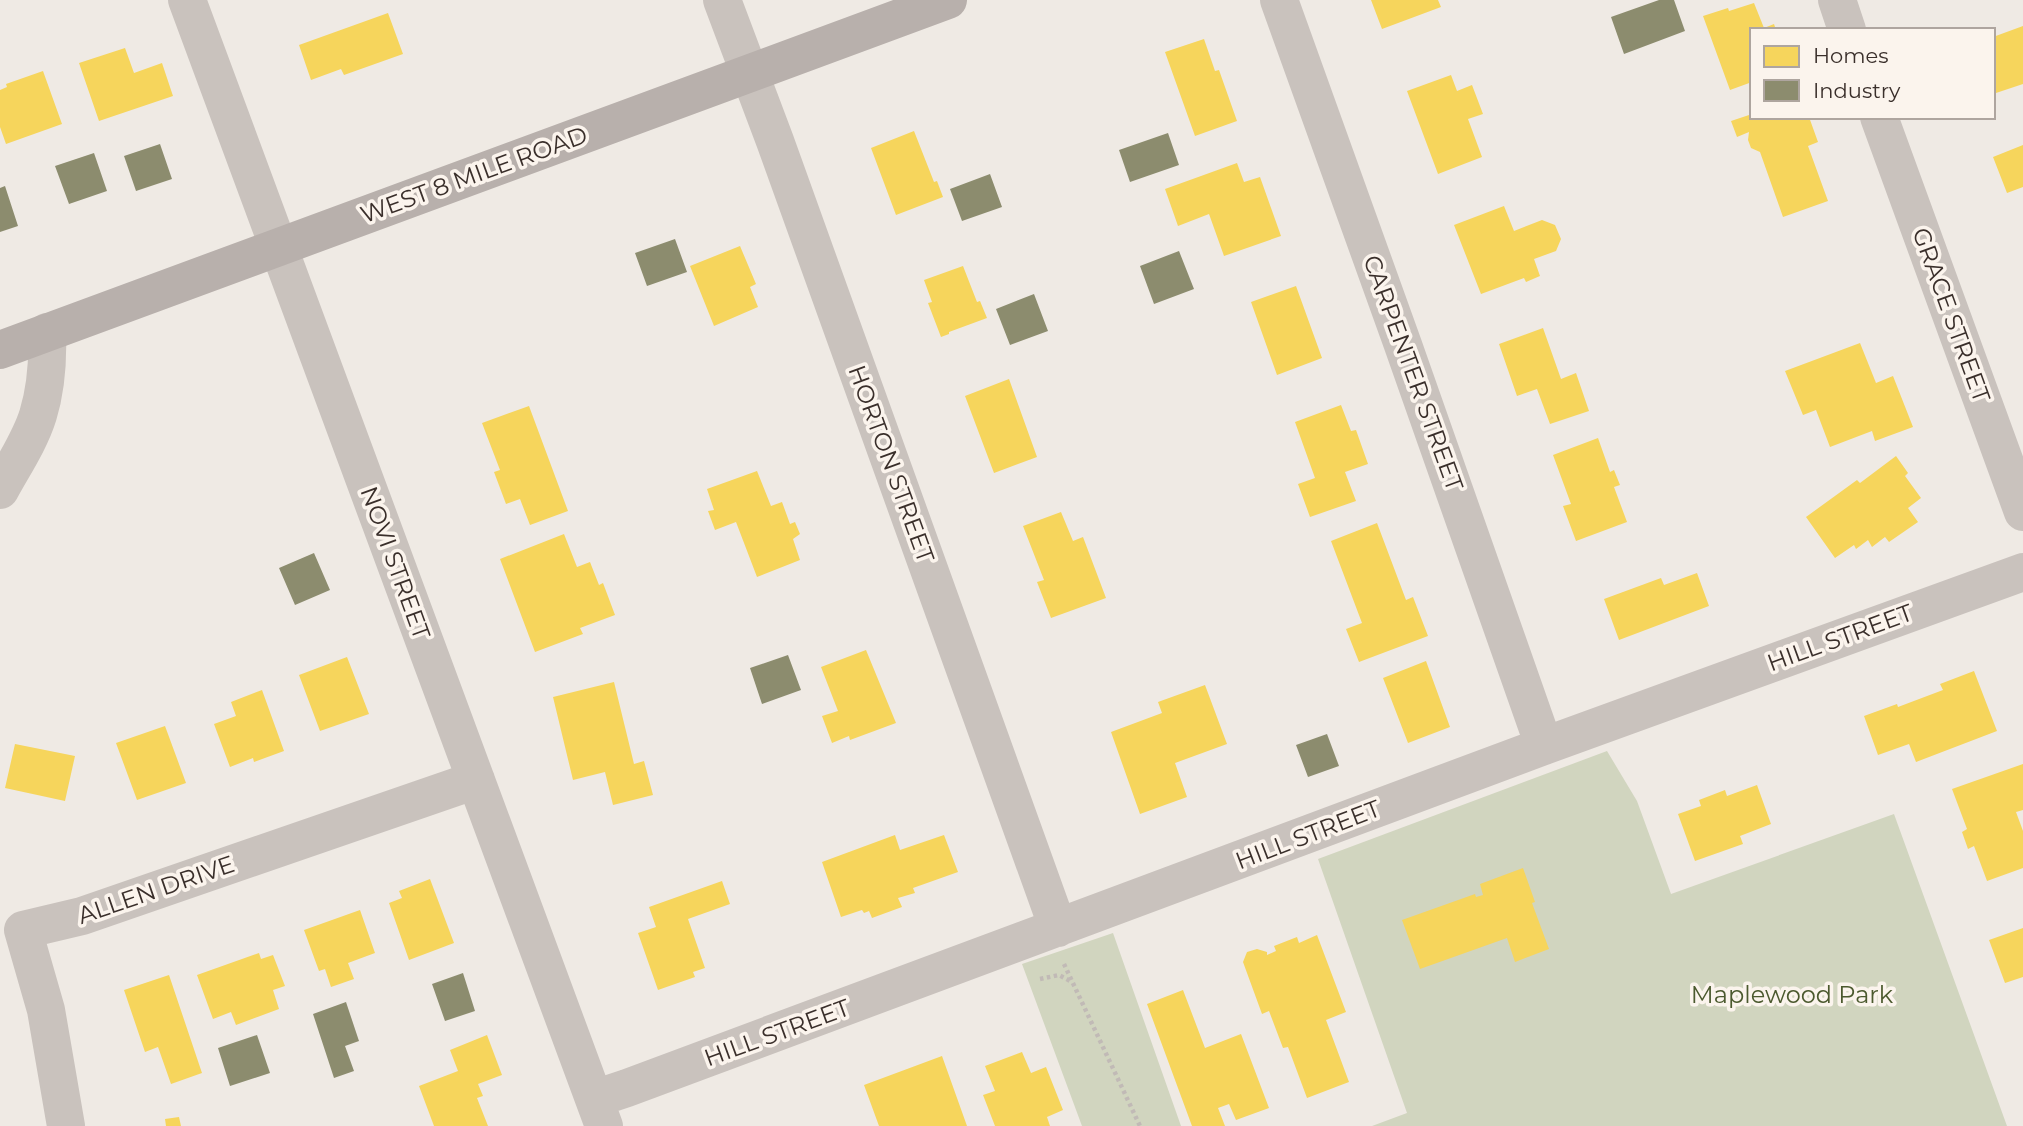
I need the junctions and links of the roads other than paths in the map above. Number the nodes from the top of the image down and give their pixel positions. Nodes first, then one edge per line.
1 (187, 0) edge
2 (722, 0) edge
3 (948, 0) edge
4 (1279, 0) edge
5 (1837, 0) edge
6 (1846, 28) edge
7 (750, 74) junction
8 (1880, 119) edge
9 (278, 248) junction
10 (47, 332) junction
11 (0, 350) edge
12 (0, 489) edge
13 (2023, 512) edge
14 (2023, 572) edge
15 (1544, 746) junction
16 (476, 780) junction
17 (1058, 928) junction
18 (599, 1112) edge
19 (66, 1126) edge

1 - 9 street, NOVI STREET
2 - 7 street, HORTON STREET
3 - 7 main road, WEST 8 MILE ROAD
4 - 15 street, CARPENTER STREET
5 - 6 street
7 - 9 main road, WEST 8 MILE ROAD
7 - 17 street, HORTON STREET
8 - 13 street, GRACE STREET
9 - 10 main road, WEST 8 MILE ROAD
9 - 16 street, NOVI STREET
10 - 11 main road, WEST 8 MILE ROAD
10 - 12 street
14 - 15 street, HILL STREET
15 - 17 street, HILL STREET
16 - 18 street, NOVI STREET
16 - 19 street, ALLEN DRIVE
17 - 18 street, HILL STREET

